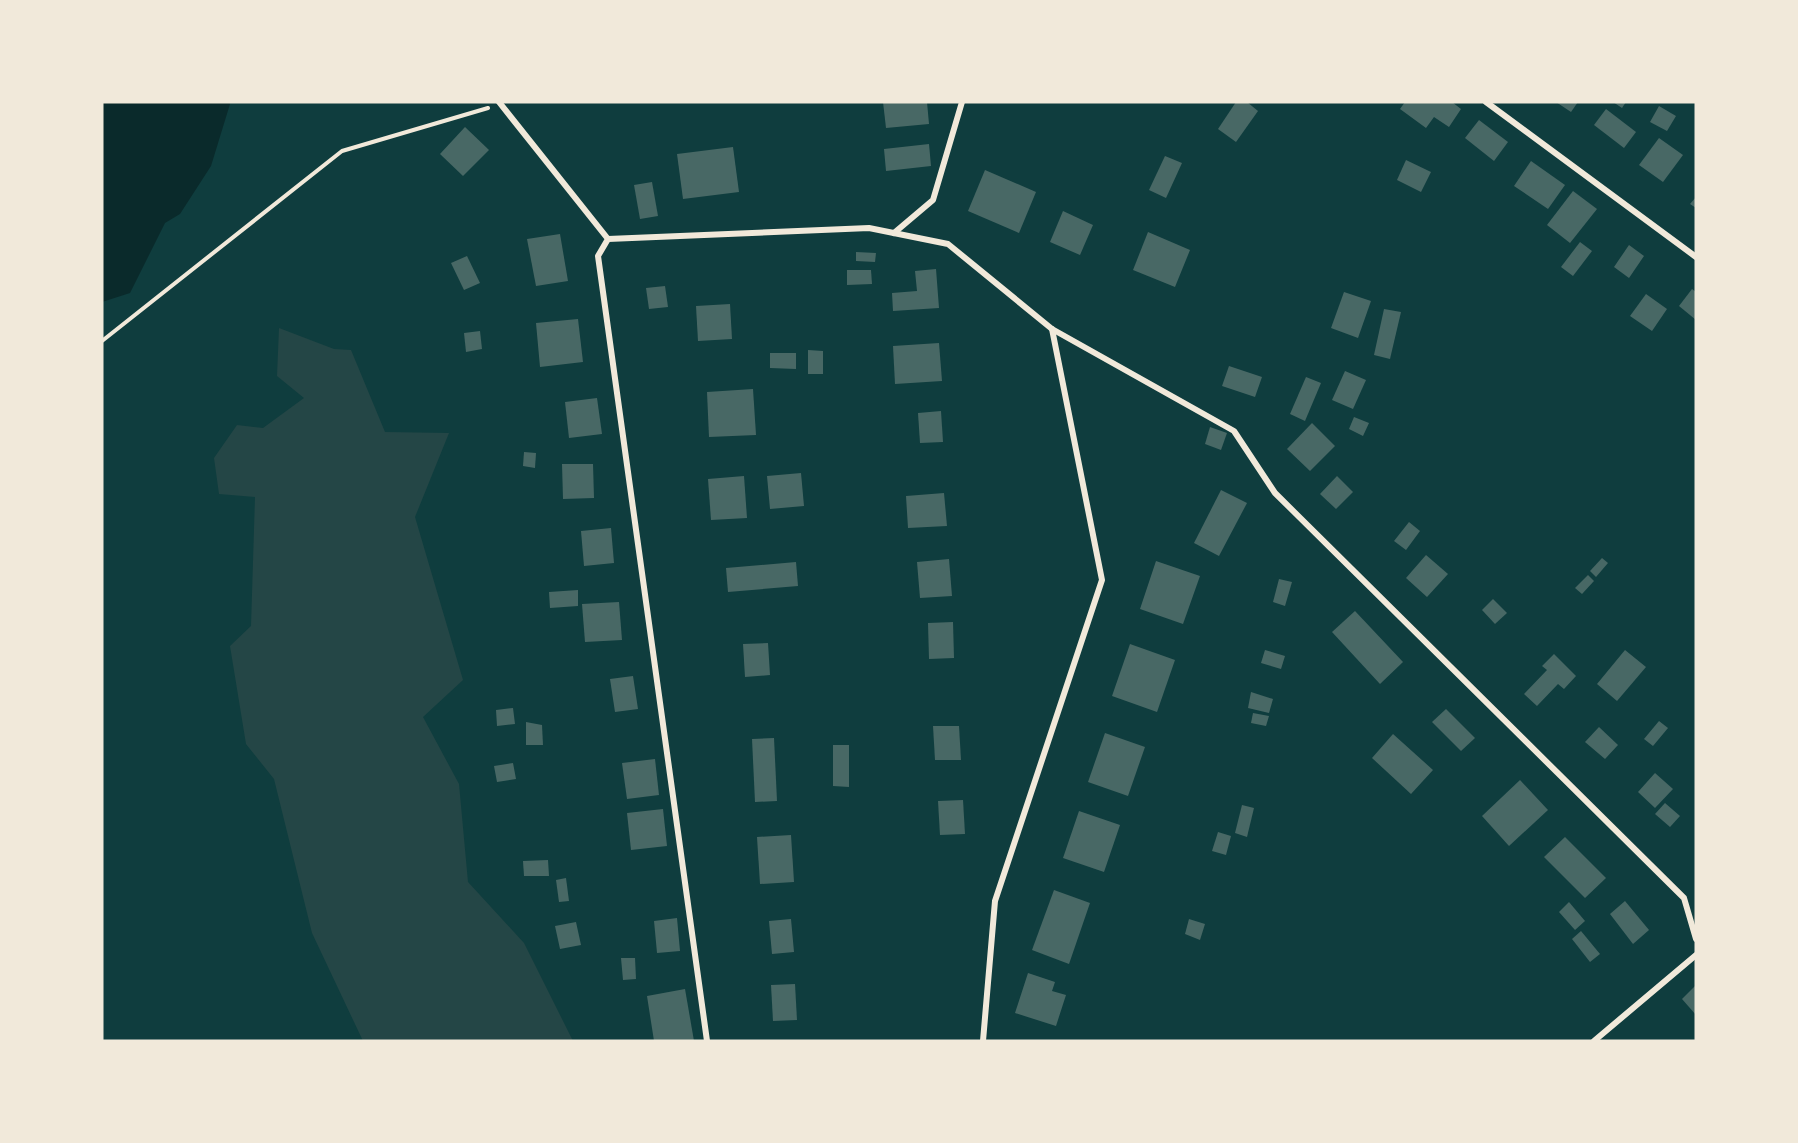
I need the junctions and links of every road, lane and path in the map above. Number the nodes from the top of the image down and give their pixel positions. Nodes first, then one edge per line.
1 (962, 102) edge
2 (1486, 102) edge
3 (500, 103) edge
4 (894, 233) junction
5 (608, 239) junction
6 (1696, 257) edge
7 (1052, 329) junction
8 (102, 341) edge
9 (1696, 939) edge
10 (1696, 955) edge
11 (707, 1041) edge
12 (983, 1041) edge
13 (1594, 1041) edge

1 - 4 street
2 - 6 street
3 - 5 street
3 - 8 path
4 - 5 street
4 - 7 street
5 - 11 street
7 - 9 street
7 - 12 street
10 - 13 street

